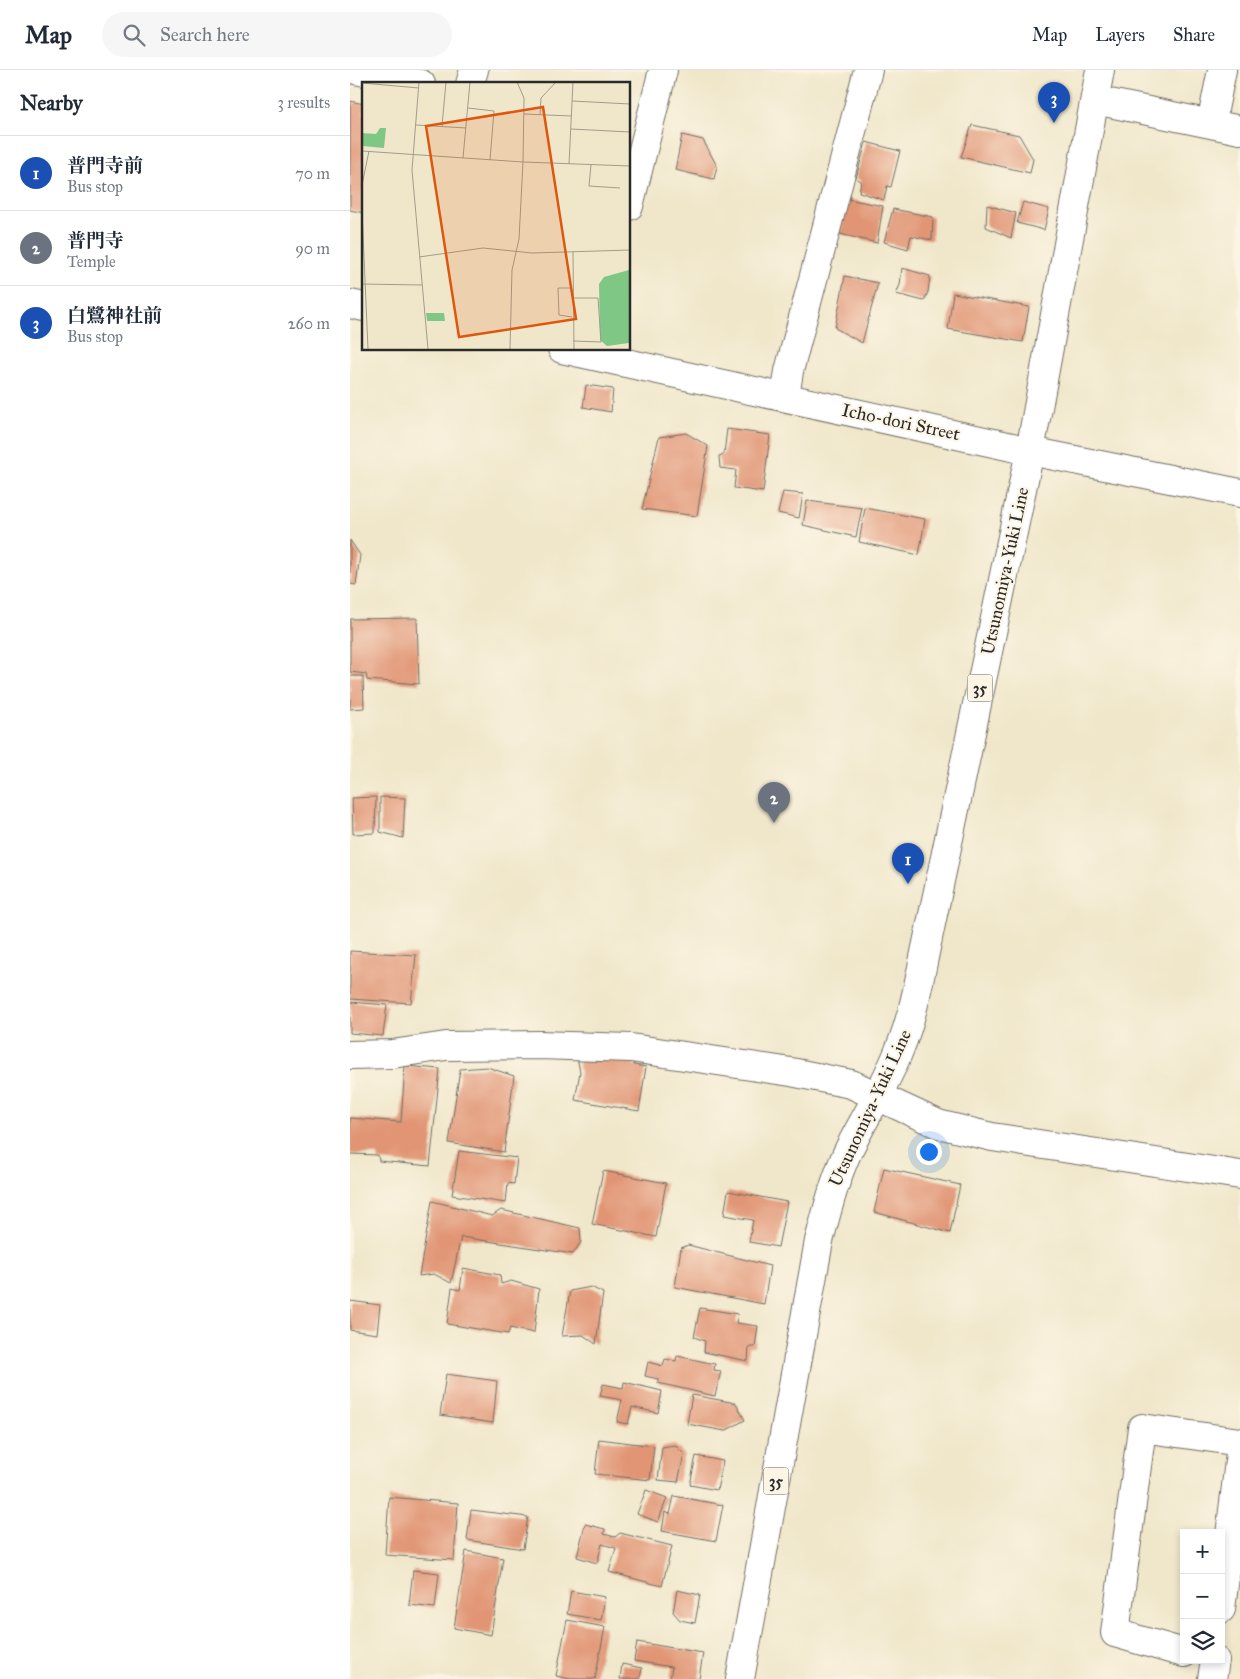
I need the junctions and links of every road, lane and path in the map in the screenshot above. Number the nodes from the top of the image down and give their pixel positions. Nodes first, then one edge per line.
1 (356, 70) edge
2 (663, 70) edge
3 (868, 70) edge
4 (1100, 70) edge
5 (1222, 70) edge
6 (412, 82) edge
7 (1095, 100) junction
8 (1211, 124) junction
9 (638, 130) edge
10 (1240, 130) edge
11 (630, 198) edge
12 (571, 350) edge
13 (590, 352) edge
14 (785, 397) junction
15 (1030, 451) junction
16 (1240, 493) edge
17 (350, 1055) edge
18 (878, 1095) junction
19 (1240, 1175) edge
20 (1240, 1442) edge
21 (1240, 1453) edge
22 (1236, 1522) edge
23 (1225, 1586) edge
24 (1180, 1653) edge
25 (740, 1679) edge

1 - 6 street
2 - 9 street
3 - 14 street
4 - 7 street, Utsunomiya-Yuki Line
5 - 8 street
7 - 8 street
7 - 15 street, Utsunomiya-Yuki Line
8 - 10 street
9 - 11 street
12 - 13 street, Icho-dori Street
13 - 14 street, Icho-dori Street
14 - 15 street, Icho-dori Street
15 - 16 street, Icho-dori Street
15 - 18 street, Utsunomiya-Yuki Line / 35
17 - 18 street
18 - 19 street
18 - 25 street, Utsunomiya-Yuki Line / 35
20 - 24 street
21 - 22 street
22 - 23 street

